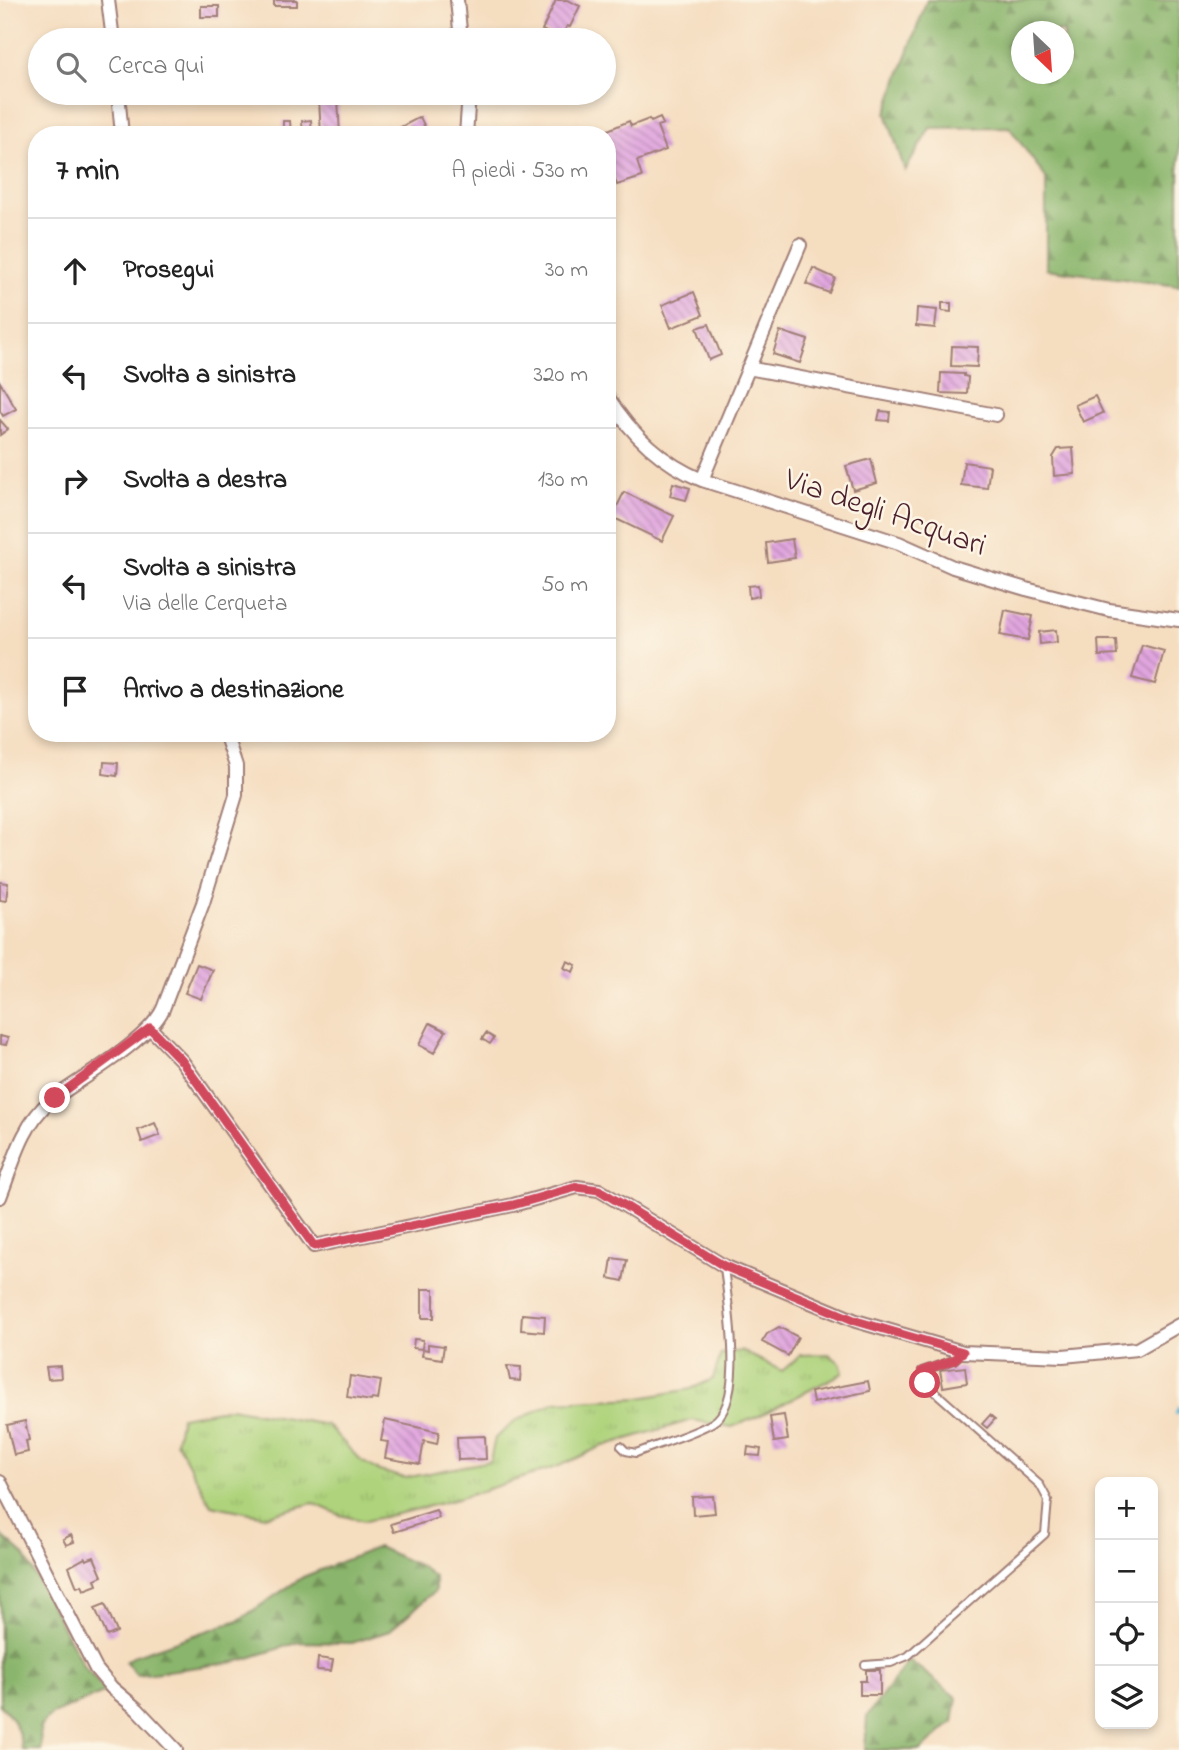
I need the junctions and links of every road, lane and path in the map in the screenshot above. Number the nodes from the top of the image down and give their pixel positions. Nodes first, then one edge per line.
1 (108, 0) edge
2 (457, 0) edge
3 (112, 28) edge
4 (460, 28) edge
5 (119, 105) edge
6 (468, 105) edge
7 (121, 126) edge
8 (467, 126) edge
9 (800, 245) dead end
10 (748, 368) junction
11 (616, 409) edge
12 (996, 415) dead end
13 (702, 480) junction
14 (1179, 620) edge
15 (228, 742) edge
16 (150, 1028) junction
17 (0, 1197) edge
18 (724, 1266) junction
19 (1179, 1325) edge
20 (963, 1352) junction
21 (621, 1446) dead end
22 (0, 1482) edge
23 (865, 1665) dead end
24 (176, 1750) edge

1 - 3 street
2 - 4 street
5 - 7 street
6 - 8 street
9 - 10 street
10 - 12 street
10 - 13 street
11 - 13 street, Via degli Acquari
13 - 14 street, Via degli Acquari
15 - 16 street
16 - 17 street
16 - 18 street
18 - 20 street
18 - 21 lane
19 - 20 street
20 - 23 lane
22 - 24 street

